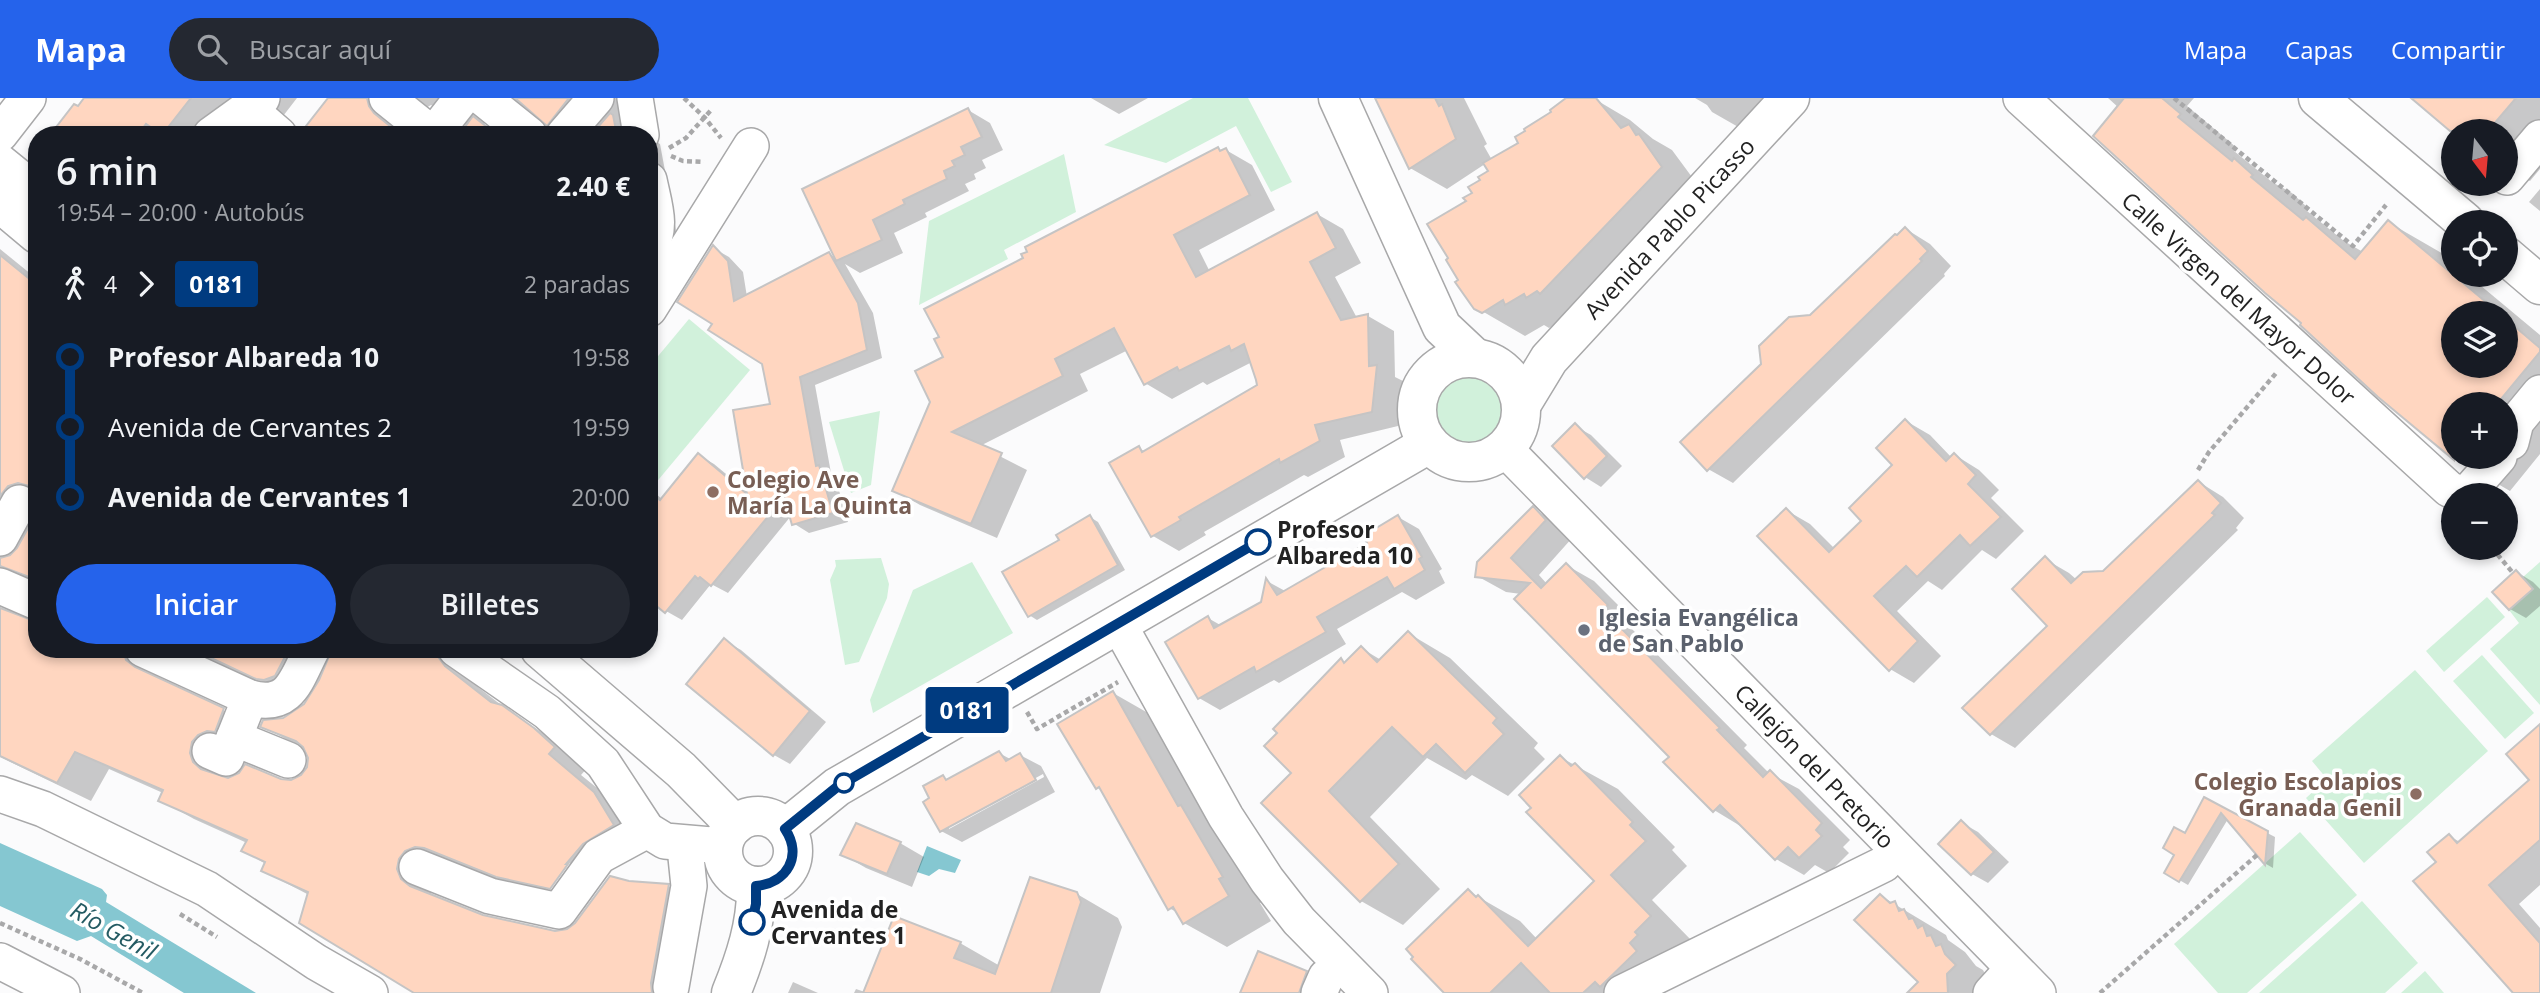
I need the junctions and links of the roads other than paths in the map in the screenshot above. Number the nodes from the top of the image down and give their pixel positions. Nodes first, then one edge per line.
1 (28, 98) edge
2 (387, 98) edge
3 (462, 98) edge
4 (483, 98) edge
5 (596, 98) edge
6 (635, 98) edge
7 (1338, 98) edge
8 (1790, 98) edge
9 (2021, 98) edge
10 (2318, 98) edge
11 (255, 103) edge
12 (224, 126) edge
13 (272, 126) edge
14 (422, 126) edge
15 (440, 126) edge
16 (518, 126) edge
17 (572, 126) edge
18 (640, 126) edge
19 (0, 134) edge
20 (2540, 138) edge
21 (738, 144) road end
22 (0, 162) edge
23 (2518, 164) edge
24 (28, 185) edge
25 (0, 203) edge
26 (2451, 210) edge
27 (28, 226) edge
28 (2518, 267) edge
29 (2540, 285) edge
30 (658, 292) edge
31 (1442, 327) junction
32 (1549, 359) junction
33 (1482, 360) junction
34 (1435, 369) junction
35 (2540, 393) edge
36 (1521, 405) junction
37 (2540, 417) edge
38 (2518, 420) edge
39 (2518, 439) edge
40 (1427, 445) junction
41 (1505, 449) junction
42 (2488, 469) edge
43 (2442, 483) edge
44 (2476, 483) edge
45 (19, 496) edge
46 (0, 538) edge
47 (0, 586) edge
48 (28, 598) edge
49 (1118, 623) junction
50 (163, 658) edge
51 (307, 658) edge
52 (469, 658) edge
53 (551, 658) edge
54 (250, 698) junction
55 (633, 728) junction
56 (288, 760) dead end
57 (603, 763) junction
58 (0, 794) edge
59 (785, 829) junction
60 (647, 830) junction
61 (729, 836) junction
62 (686, 857) dead end
63 (1884, 864) dead end
64 (417, 867) dead end
65 (756, 886) junction
66 (0, 961) edge
67 (2002, 981) edge
68 (671, 987) dead end
69 (62, 993) edge
70 (370, 993) edge
71 (731, 993) edge
72 (1370, 993) edge
73 (1622, 993) edge
74 (2038, 993) edge

1 - 19 street
2 - 14 street
3 - 15 street
4 - 16 street
5 - 17 street
6 - 18 street
7 - 31 main road
8 - 32 main road, Avenida Pablo Picasso
9 - 43 street, Calle Virgen del Mayor Dolor
10 - 26 main road
11 - 12 street
11 - 13 street
20 - 23 street
21 - 30 street
22 - 24 street
25 - 27 main road
28 - 29 main road
31 - 33 main road
31 - 34 main road
32 - 33 main road
32 - 36 main road, Avenida Pablo Picasso
33 - 34 main road
33 - 36 main road
34 - 40 main road
35 - 38 street
36 - 41 main road
37 - 39 street
40 - 41 main road
40 - 49 main road
41 - 67 street, Callejón del Pretorio
42 - 44 street
45 - 46 street
47 - 48 street
49 - 59 main road
49 - 72 street
50 - 54 street
51 - 54 street
52 - 57 street
53 - 55 main road
54 - 56 street
55 - 57 street
55 - 61 main road
57 - 60 street
58 - 70 street
59 - 61 main road
59 - 65 main road
60 - 61 street
60 - 64 street
61 - 65 main road
62 - 68 street
63 - 73 street
65 - 71 main road
66 - 69 street
67 - 74 street, Callejón del Pretorio

